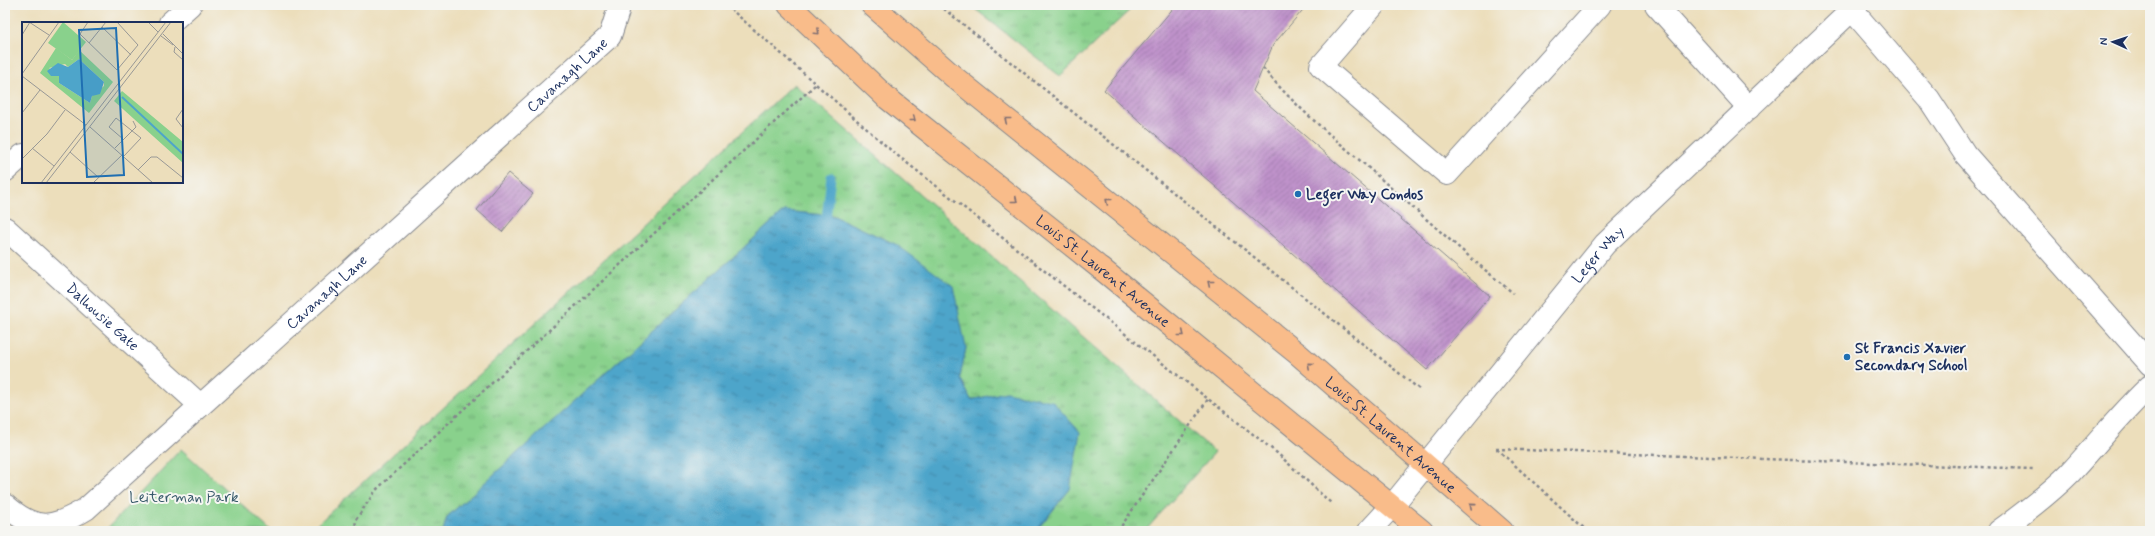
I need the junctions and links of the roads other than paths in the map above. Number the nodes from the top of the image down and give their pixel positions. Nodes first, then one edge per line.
1 (190, 5) edge
2 (618, 5) edge
3 (789, 5) edge
4 (872, 5) edge
5 (1374, 5) edge
6 (1600, 5) edge
7 (1656, 5) edge
8 (1854, 7) edge
9 (171, 22) edge
10 (1749, 108) junction
11 (22, 156) edge
12 (5, 172) edge
13 (5, 228) edge
14 (2150, 364) edge
15 (2150, 386) edge
16 (200, 405) junction
17 (1424, 464) junction
18 (5, 505) edge
19 (1392, 506) junction
20 (1369, 531) edge
21 (1422, 531) edge
22 (1502, 531) edge
23 (1999, 531) edge

1 - 9 street
2 - 16 street, Cavanagh Lane
3 -> 19 main road, Louis St. Laurent Avenue
17 -> 4 main road, Louis St. Laurent Avenue
5 - 6 street
7 - 10 street
8 - 10 street, Leger Way
8 - 14 street
10 - 17 street, Leger Way
11 - 12 street
13 - 16 street, Dalhousie Gate
15 - 23 street
16 - 18 street, Cavanagh Lane
17 - 19 street, Leger Way
22 -> 17 main road, Louis St. Laurent Avenue
19 - 20 street, Leger Way
19 - 21 main road, Louis St. Laurent Avenue

